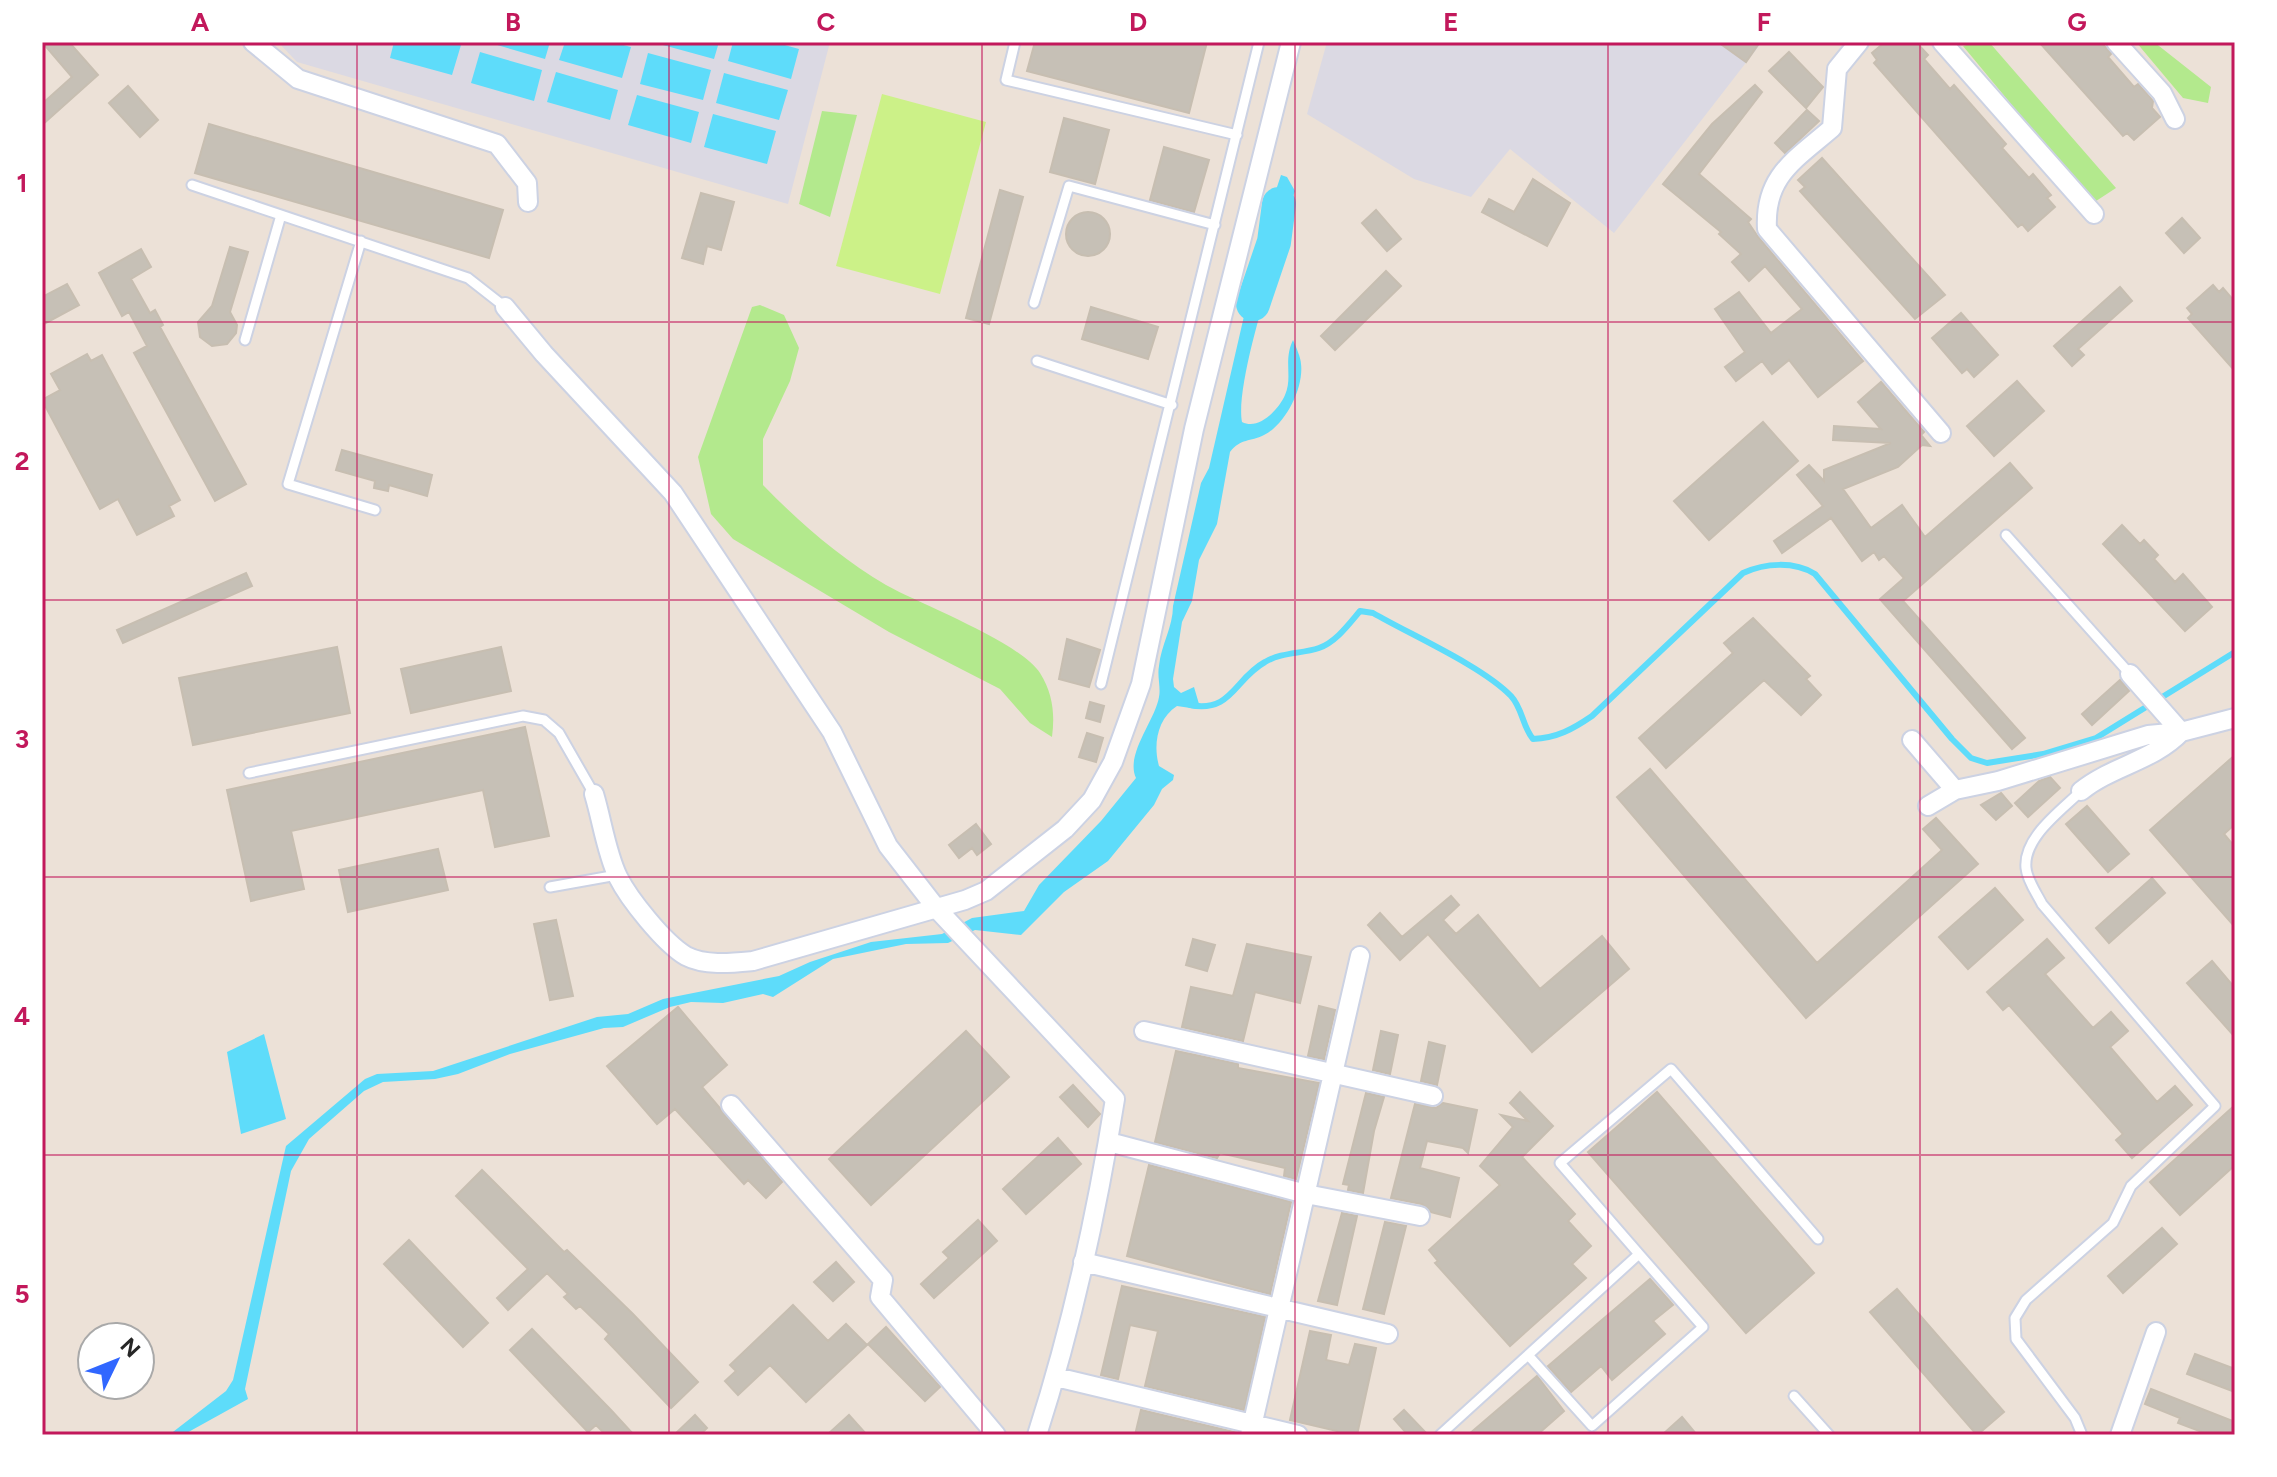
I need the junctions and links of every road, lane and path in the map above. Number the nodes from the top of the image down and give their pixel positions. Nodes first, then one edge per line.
1 (253, 42) edge
2 (1015, 42) edge
3 (1259, 42) edge
4 (1291, 42) edge
5 (1859, 42) edge
6 (1942, 42) edge
7 (2116, 42) edge
8 (2175, 119) dead end
9 (1237, 135) junction
10 (192, 185) dead end
11 (528, 202) dead end
12 (2094, 214) dead end
13 (281, 215) junction
14 (1215, 225) junction
15 (361, 241) junction
16 (1034, 303) dead end
17 (505, 307) joint
18 (245, 340) dead end
19 (1037, 361) dead end
20 (1172, 405) junction
21 (1941, 433) dead end
22 (375, 510) dead end
23 (2006, 535) dead end
24 (2130, 674) joint
25 (1101, 684) dead end
26 (2235, 718) edge
27 (2181, 732) junction
28 (1912, 740) dead end
29 (249, 773) dead end
30 (1955, 790) junction
31 (2081, 791) joint
32 (594, 794) joint
33 (1928, 806) dead end
34 (617, 875) junction
35 (550, 887) dead end
36 (937, 909) junction
37 (1360, 956) dead end
38 (1144, 1031) dead end
39 (1332, 1075) junction
40 (1433, 1096) dead end
41 (731, 1105) dead end
42 (1109, 1142) junction
43 (1306, 1194) junction
44 (1420, 1216) dead end
45 (1818, 1239) dead end
46 (1639, 1254) junction
47 (1083, 1262) junction
48 (1282, 1308) junction
49 (2156, 1332) dead end
50 (1388, 1334) dead end
51 (1528, 1355) junction
52 (1056, 1377) junction
53 (1794, 1396) dead end
54 (1251, 1429) edge
55 (996, 1435) edge
56 (1037, 1435) edge
57 (1298, 1435) edge
58 (1440, 1435) edge
59 (1829, 1435) edge
60 (2082, 1435) edge
61 (2120, 1435) edge

1 - 11 street
2 - 9 lane
3 - 9 lane
4 - 36 street
5 - 21 street
6 - 12 street
7 - 8 street
9 - 14 lane
10 - 13 lane
13 - 15 lane
13 - 18 lane
14 - 16 lane
14 - 20 lane
15 - 17 lane
15 - 22 lane
17 - 36 street
19 - 20 lane
20 - 25 lane
23 - 24 lane
24 - 27 street
26 - 27 street
27 - 30 street
27 - 31 street
28 - 30 street
29 - 32 lane
30 - 33 street
31 - 60 lane
32 - 34 street
34 - 35 lane
34 - 36 street
36 - 42 street
37 - 39 street
38 - 39 street
39 - 40 street
39 - 43 street
41 - 55 street
42 - 43 street
42 - 47 street
43 - 44 street
43 - 48 street
45 - 46 lane
46 - 51 lane
46 - 51 lane
47 - 48 street
47 - 52 street
48 - 50 street
48 - 54 street
49 - 61 street
51 - 58 lane
52 - 54 street
52 - 56 street
53 - 59 lane
54 - 57 street

